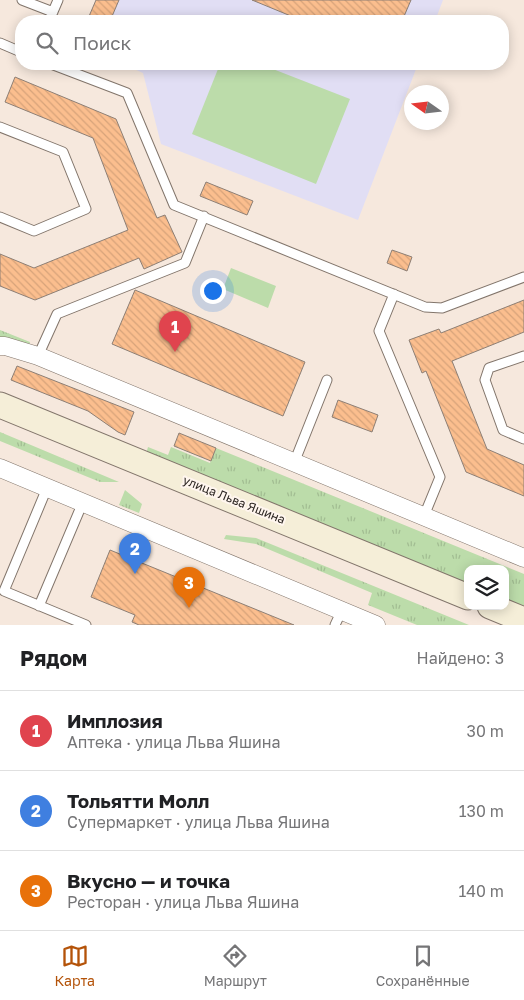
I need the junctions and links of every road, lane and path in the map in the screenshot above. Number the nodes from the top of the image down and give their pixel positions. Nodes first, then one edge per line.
1 (22, 0) edge
2 (58, 0) edge
3 (48, 15) edge
4 (52, 15) edge
5 (0, 43) edge
6 (15, 49) edge
7 (67, 70) edge
8 (0, 127) edge
9 (204, 216) junction
10 (0, 217) edge
11 (524, 277) edge
12 (394, 294) junction
13 (0, 346) edge
14 (38, 356) junction
15 (524, 356) edge
16 (327, 380) dead end
17 (0, 405) edge
18 (524, 439) edge
19 (294, 463) junction
20 (0, 468) edge
21 (48, 488) junction
22 (83, 502) junction
23 (424, 516) junction
24 (524, 558) edge
25 (464, 595) edge
26 (39, 606) junction
27 (500, 610) edge
28 (338, 618) edge
29 (524, 620) edge
30 (86, 625) edge
31 (376, 625) edge

1 - 3 lane
2 - 4 lane
5 - 6 lane
7 - 9 lane
8 - 10 lane
9 - 12 lane
9 - 14 lane
11 - 12 lane
12 - 23 lane
13 - 14 street
14 - 19 street
15 - 18 lane
16 - 19 lane
17 - 25 main road, улица Льва Яшина
19 - 23 street
20 - 21 street
21 - 22 street
21 - 26 lane
22 - 26 lane
22 - 28 street
23 - 24 street
26 - 30 lane
27 - 29 main road
28 - 31 street

